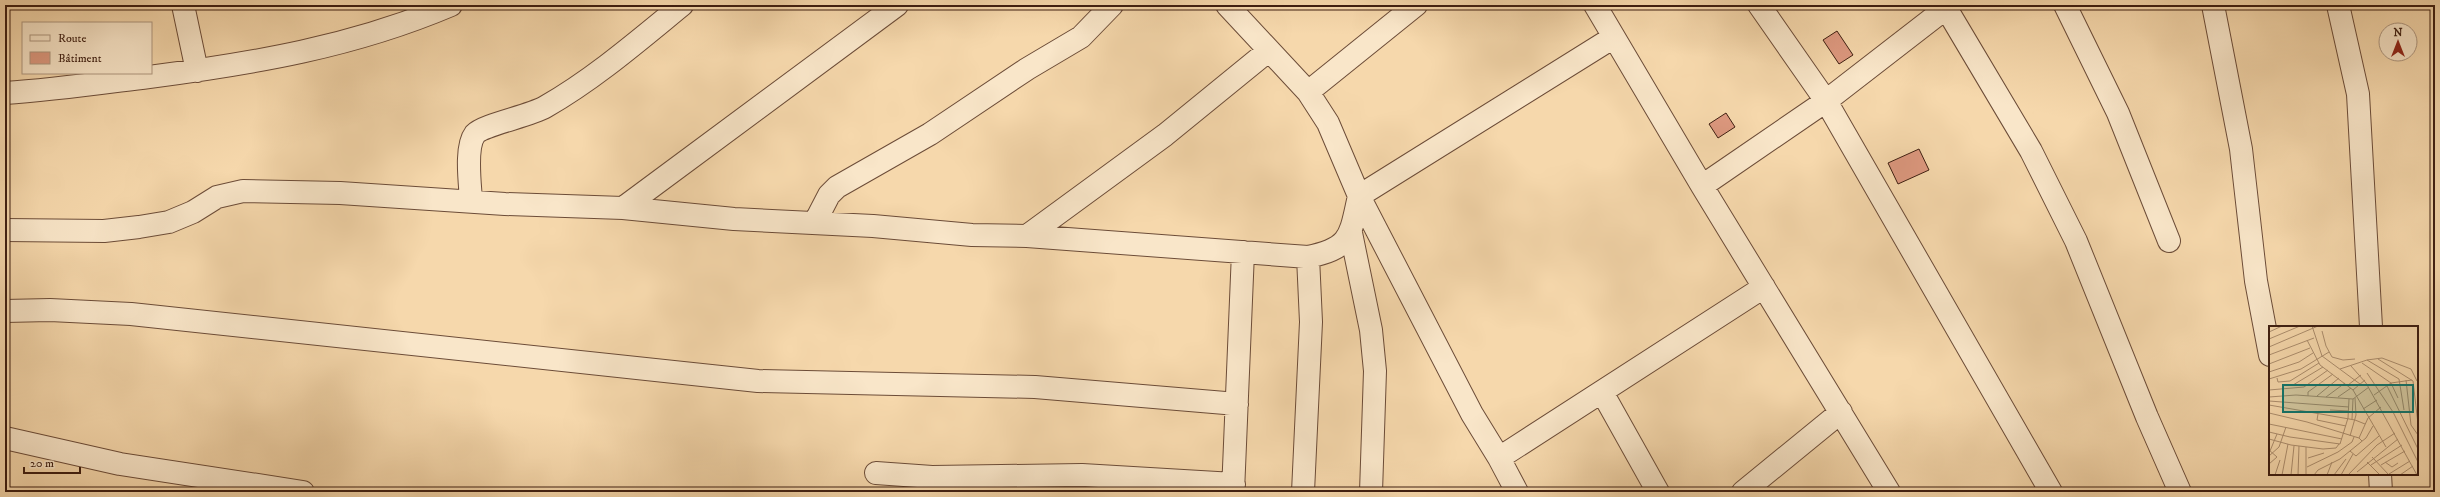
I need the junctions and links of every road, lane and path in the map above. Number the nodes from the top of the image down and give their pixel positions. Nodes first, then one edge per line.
1 (183, 5) edge
2 (451, 5) edge
3 (682, 5) edge
4 (897, 5) edge
5 (1112, 5) edge
6 (1228, 5) edge
7 (1416, 5) edge
8 (1595, 5) edge
9 (1759, 5) edge
10 (2065, 5) edge
11 (2213, 5) edge
12 (2338, 5) edge
13 (1948, 7) edge
14 (1614, 37) junction
15 (1268, 51) junction
16 (197, 71) junction
17 (1308, 92) junction
18 (5, 93) edge
19 (1826, 101) junction
20 (1702, 186) junction
21 (1359, 196) junction
22 (471, 200) junction
23 (624, 208) junction
24 (815, 222) junction
25 (5, 230) edge
26 (1351, 233) junction
27 (1027, 236) junction
28 (2169, 241) dead end
29 (1244, 252) junction
30 (1308, 257) junction
31 (1764, 287) junction
32 (5, 311) edge
33 (2371, 326) edge
34 (2269, 350) edge
35 (1602, 392) junction
36 (1237, 404) junction
37 (1841, 412) junction
38 (5, 438) edge
39 (1499, 458) junction
40 (876, 474) dead end
41 (2380, 475) edge
42 (1233, 488) edge
43 (303, 492) edge
44 (1303, 492) edge
45 (1371, 492) edge
46 (1517, 492) edge
47 (1658, 492) edge
48 (1743, 492) edge
49 (1889, 492) edge
50 (2051, 492) edge
51 (2180, 492) edge
52 (2381, 492) edge

1 - 16 street
2 - 16 street
3 - 22 street
4 - 23 street
5 - 24 street
6 - 15 street
7 - 17 street
8 - 14 street
9 - 19 street
10 - 28 street
11 - 34 street
12 - 33 street
13 - 19 street
13 - 51 street
14 - 20 street
14 - 21 street
15 - 17 street
15 - 27 street
16 - 18 street
17 - 21 street
19 - 20 street
19 - 50 street
20 - 31 street
21 - 26 street
21 - 39 street
22 - 23 street
22 - 25 street
23 - 24 street
24 - 27 street
26 - 30 street
26 - 45 street
27 - 29 street
29 - 30 street
29 - 36 street
30 - 44 street
31 - 35 street
31 - 37 street
32 - 36 street
35 - 39 street
35 - 47 street
36 - 42 street
37 - 48 street
37 - 49 street
38 - 43 street
39 - 46 street
40 - 42 street
41 - 52 street

